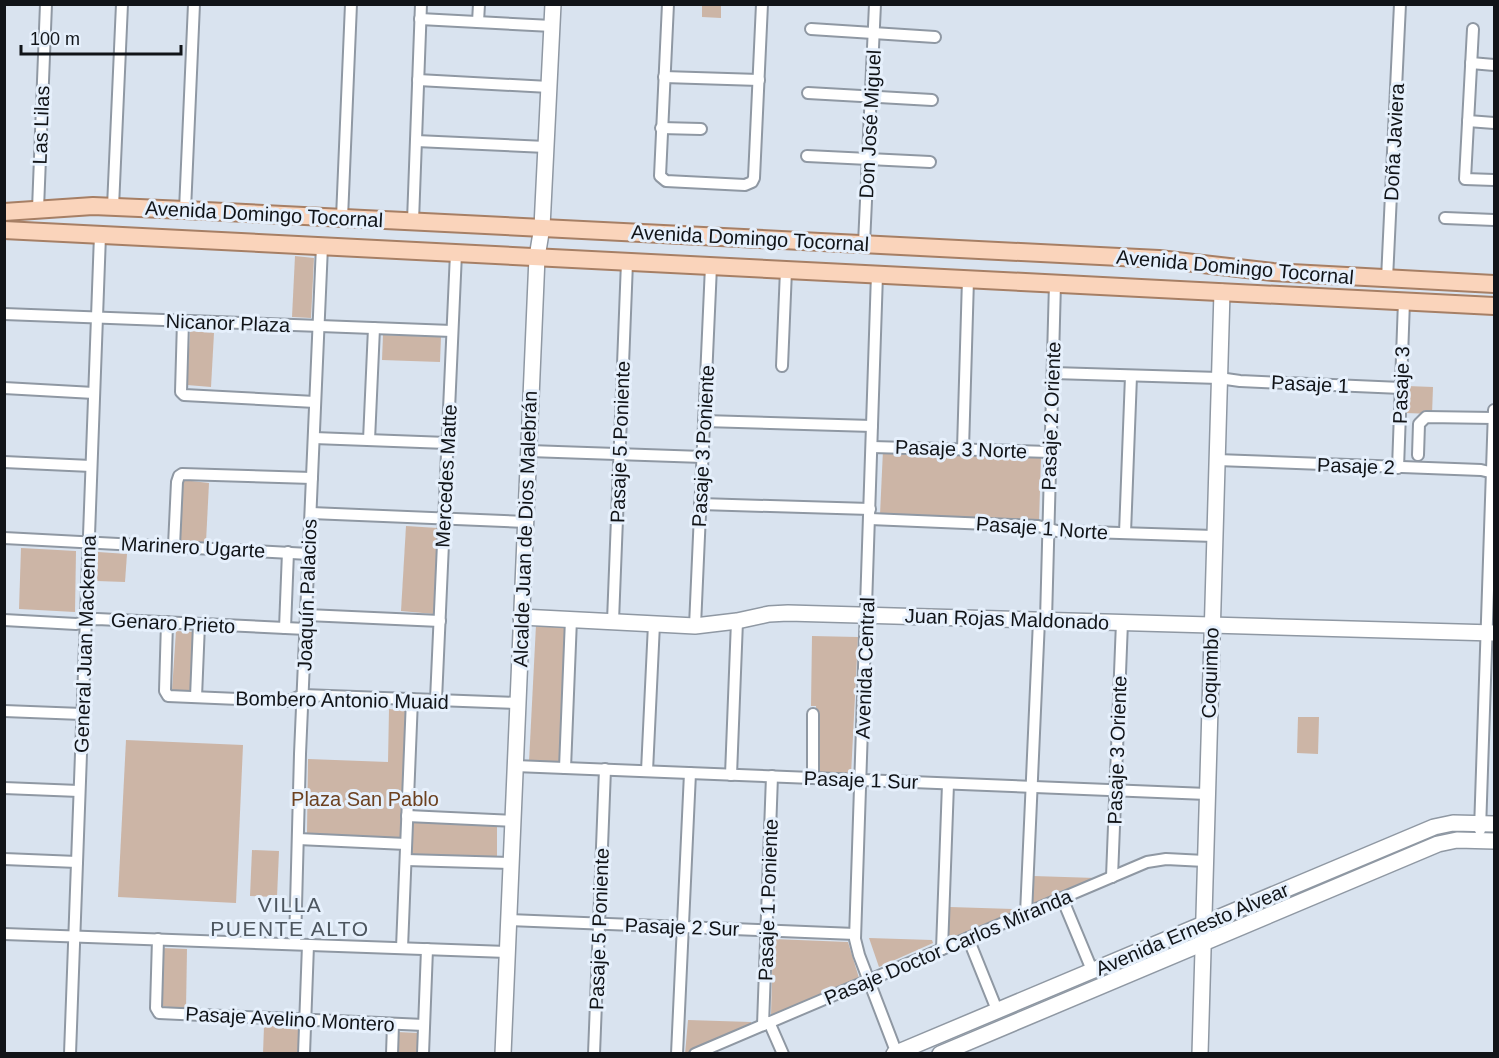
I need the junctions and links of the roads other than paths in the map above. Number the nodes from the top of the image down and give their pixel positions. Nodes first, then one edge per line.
1 (46, 4) edge
2 (122, 4) edge
3 (194, 4) edge
4 (351, 4) edge
5 (421, 4) edge
6 (479, 4) edge
7 (553, 4) edge
8 (668, 4) edge
9 (762, 4) edge
10 (876, 4) edge
11 (1400, 4) edge
12 (420, 19) junction
13 (478, 22) junction
14 (552, 26) junction
15 (811, 29) dead end
16 (1473, 29) dead end
17 (874, 33) junction
18 (935, 38) dead end
19 (1471, 63) junction
20 (1494, 65) edge
21 (664, 77) junction
22 (418, 80) junction
23 (759, 80) junction
24 (549, 87) junction
25 (808, 93) dead end
26 (871, 96) junction
27 (932, 100) dead end
28 (1468, 122) junction
29 (1494, 123) edge
30 (661, 128) junction
31 (701, 129) dead end
32 (416, 141) junction
33 (546, 147) junction
34 (807, 156) dead end
35 (868, 159) junction
36 (930, 162) dead end
37 (1494, 180) edge
38 (113, 207) junction
39 (38, 209) junction
40 (156, 209) junction
41 (185, 210) junction
42 (4, 212) edge
43 (342, 218) junction
44 (1445, 218) dead end
45 (1494, 220) edge
46 (413, 221) junction
47 (542, 227) junction
48 (4, 230) edge
49 (100, 235) junction
50 (146, 238) junction
51 (790, 240) junction
52 (864, 244) junction
53 (322, 246) junction
54 (952, 249) junction
55 (456, 253) junction
56 (537, 257) junction
57 (627, 262) junction
58 (711, 266) junction
59 (786, 270) junction
60 (877, 274) junction
61 (949, 278) junction
62 (968, 279) junction
63 (1388, 279) junction
64 (1443, 281) junction
65 (1462, 282) junction
66 (1055, 283) junction
67 (1494, 284) edge
68 (1221, 292) junction
69 (1404, 301) junction
70 (1441, 303) junction
71 (1462, 304) junction
72 (1494, 306) edge
73 (4, 314) edge
74 (97, 318) junction
75 (183, 321) junction
76 (318, 326) junction
77 (374, 328) junction
78 (452, 331) junction
79 (782, 366) dead end
80 (1053, 373) junction
81 (1131, 376) junction
82 (1219, 378) junction
83 (4, 388) edge
84 (1401, 388) junction
85 (94, 393) junction
86 (315, 402) junction
87 (1494, 411) edge
88 (1494, 418) edge
89 (704, 421) junction
90 (872, 426) junction
91 (314, 438) junction
92 (369, 440) junction
93 (447, 443) junction
94 (872, 447) junction
95 (963, 449) junction
96 (529, 451) junction
97 (1050, 452) junction
98 (619, 454) junction
99 (1418, 454) dead end
100 (702, 457) junction
101 (1216, 460) junction
102 (4, 462) edge
103 (92, 466) junction
104 (1398, 468) junction
105 (1493, 472) edge
106 (312, 478) junction
107 (700, 504) junction
108 (311, 513) junction
109 (870, 514) junction
110 (444, 518) junction
111 (526, 522) junction
112 (1048, 528) junction
113 (1125, 533) junction
114 (1214, 536) junction
115 (4, 538) edge
116 (89, 542) junction
117 (174, 546) junction
118 (288, 552) junction
119 (309, 554) junction
120 (307, 615) junction
121 (867, 615) junction
122 (521, 617) junction
123 (571, 619) junction
124 (4, 620) edge
125 (1042, 620) junction
126 (440, 621) junction
127 (613, 621) junction
128 (737, 621) junction
129 (86, 622) junction
130 (167, 622) junction
131 (1122, 622) junction
132 (200, 624) junction
133 (654, 624) junction
134 (1212, 625) junction
135 (695, 626) junction
136 (285, 628) junction
137 (306, 629) junction
138 (1491, 633) edge
139 (303, 695) junction
140 (196, 698) junction
141 (412, 699) junction
142 (436, 700) junction
143 (518, 703) junction
144 (4, 711) edge
145 (82, 714) junction
146 (813, 714) dead end
147 (515, 766) junction
148 (565, 768) junction
149 (605, 770) junction
150 (647, 771) junction
151 (690, 773) junction
152 (730, 775) junction
153 (772, 776) junction
154 (813, 778) junction
155 (861, 780) junction
156 (948, 784) junction
157 (1032, 787) junction
158 (4, 788) edge
159 (1116, 790) junction
160 (79, 791) junction
161 (1207, 794) junction
162 (407, 816) junction
163 (513, 821) junction
164 (1487, 824) edge
165 (1434, 827) junction
166 (298, 839) junction
167 (1487, 841) edge
168 (406, 843) junction
169 (1438, 844) junction
170 (4, 859) edge
171 (406, 860) junction
172 (1205, 861) junction
173 (77, 862) junction
174 (511, 863) junction
175 (1112, 878) junction
176 (1062, 898) junction
177 (1026, 914) junction
178 (509, 920) junction
179 (599, 923) junction
180 (1203, 924) junction
181 (683, 927) junction
182 (767, 930) junction
183 (4, 934) edge
184 (855, 934) junction
185 (74, 936) junction
186 (968, 938) junction
187 (158, 939) junction
188 (1203, 943) junction
189 (295, 944) junction
190 (308, 945) junction
191 (402, 948) junction
192 (427, 949) junction
193 (942, 949) junction
194 (507, 952) junction
195 (1092, 970) junction
196 (868, 980) junction
197 (998, 1010) junction
198 (305, 1020) junction
199 (766, 1023) junction
200 (393, 1024) junction
201 (424, 1026) junction
202 (70, 1053) edge
203 (304, 1053) edge
204 (392, 1053) edge
205 (423, 1053) edge
206 (503, 1053) edge
207 (594, 1053) edge
208 (677, 1053) edge
209 (695, 1053) edge
210 (783, 1053) edge
211 (896, 1053) edge
212 (940, 1053) edge
213 (1200, 1053) edge

1 - 39 street, Las Lilas
2 - 38 street
3 - 41 street
4 - 43 street
5 - 12 street
6 - 13 street
7 - 14 street, Alcalde Juan de Dios Malebrán
8 - 21 street
9 - 23 street
10 - 17 street, Don José Miguel
11 - 63 street, Doña Javiera
12 - 13 street
12 - 22 street
13 - 14 street
14 - 24 street, Alcalde Juan de Dios Malebrán
15 - 17 street
16 - 19 street
17 - 18 street
17 - 26 street, Don José Miguel
19 - 20 street
19 - 28 street
21 - 23 street
21 - 30 street
22 - 24 street
22 - 32 street
23 - 30 street
24 - 33 street, Alcalde Juan de Dios Malebrán
25 - 26 street
26 - 27 street
26 - 35 street, Don José Miguel
28 - 29 street
28 - 37 street
30 - 31 street
32 - 33 street
32 - 46 street
33 - 47 street, Alcalde Juan de Dios Malebrán
34 - 35 street
35 - 36 street
35 - 52 street, Don José Miguel
38 - 39 main road, Avenida Domingo Tocornal
38 - 40 main road, Avenida Domingo Tocornal
39 - 42 main road, Avenida Domingo Tocornal
40 - 41 main road, Avenida Domingo Tocornal
40 - 50 main road
41 - 43 main road, Avenida Domingo Tocornal
43 - 46 main road, Avenida Domingo Tocornal
44 - 45 street
46 - 47 main road, Avenida Domingo Tocornal
47 - 51 main road, Avenida Domingo Tocornal
47 - 56 street, Alcalde Juan de Dios Malebrán
48 - 49 main road, Avenida Domingo Tocornal
49 - 50 main road, Avenida Domingo Tocornal
49 - 74 street, General Juan Mackenna
50 - 53 main road, Avenida Domingo Tocornal
51 - 52 main road, Avenida Domingo Tocornal
51 - 59 main road
52 - 54 main road, Avenida Domingo Tocornal
53 - 55 main road, Avenida Domingo Tocornal
53 - 76 street, Joaquín Palacios
54 - 61 main road
54 - 63 main road, Avenida Domingo Tocornal
55 - 56 main road, Avenida Domingo Tocornal
55 - 78 street, Mercedes Matte
56 - 57 main road, Avenida Domingo Tocornal
56 - 96 street, Alcalde Juan de Dios Malebrán
57 - 58 main road, Avenida Domingo Tocornal
57 - 98 street, Pasaje 5 Poniente
58 - 59 main road, Avenida Domingo Tocornal
58 - 89 street, Pasaje 3 Poniente
59 - 60 main road, Avenida Domingo Tocornal
59 - 79 street
60 - 61 main road, Avenida Domingo Tocornal
60 - 90 street, Avenida Central
61 - 62 main road, Avenida Domingo Tocornal
62 - 66 main road, Avenida Domingo Tocornal
62 - 95 street
63 - 64 main road, Avenida Domingo Tocornal
64 - 65 main road, Avenida Domingo Tocornal
64 - 70 main road
65 - 67 main road, Avenida Domingo Tocornal
65 - 71 main road
66 - 68 main road, Avenida Domingo Tocornal
66 - 80 street, Pasaje 2 Oriente
68 - 69 main road, Avenida Domingo Tocornal
68 - 82 street, Coquimbo
69 - 70 main road, Avenida Domingo Tocornal
69 - 84 street, Pasaje 3
70 - 71 main road, Avenida Domingo Tocornal
71 - 72 main road, Avenida Domingo Tocornal
73 - 74 street, Nicanor Plaza
74 - 75 street, Nicanor Plaza
74 - 85 street, General Juan Mackenna
75 - 76 street, Nicanor Plaza
75 - 86 street
76 - 77 street, Nicanor Plaza
76 - 86 street, Joaquín Palacios
77 - 78 street, Nicanor Plaza
77 - 92 street
78 - 93 street, Mercedes Matte
80 - 81 street, Pasaje 1
80 - 97 street, Pasaje 2 Oriente
81 - 82 street, Pasaje 1
81 - 113 street
82 - 84 street, Pasaje 1
82 - 101 street, Coquimbo
83 - 85 street
84 - 104 street, Pasaje 3
85 - 103 street, General Juan Mackenna
86 - 91 street, Joaquín Palacios
87 - 88 street
88 - 99 street
88 - 105 street
89 - 90 street, Pasaje 3 Norte
89 - 100 street, Pasaje 3 Poniente
90 - 94 street, Avenida Central
91 - 92 street
91 - 106 street, Joaquín Palacios
92 - 93 street
93 - 110 street, Mercedes Matte
94 - 95 street, Pasaje 3 Norte
94 - 109 street, Avenida Central
95 - 97 street, Pasaje 3 Norte
96 - 98 street
96 - 111 street, Alcalde Juan de Dios Malebrán
97 - 112 street, Pasaje 2 Oriente
98 - 100 street
98 - 127 street, Pasaje 5 Poniente
100 - 107 street, Pasaje 3 Poniente
101 - 104 street, Pasaje 2
101 - 114 street, Coquimbo
102 - 103 street
103 - 116 street, General Juan Mackenna
104 - 105 street, Pasaje 2
105 - 138 street
106 - 108 street, Joaquín Palacios
106 - 117 street
107 - 109 street, Pasaje 1 Norte
107 - 135 street, Pasaje 3 Poniente
108 - 110 street
108 - 119 street, Joaquín Palacios
109 - 112 street, Pasaje 1 Norte
109 - 121 street, Avenida Central
110 - 111 street
110 - 126 street, Mercedes Matte
111 - 122 street, Alcalde Juan de Dios Malebrán
112 - 113 street, Pasaje 1 Norte
112 - 125 street, Pasaje 2 Oriente
113 - 114 street, Pasaje 1 Norte
114 - 134 street, Coquimbo
115 - 116 street, Marinero Ugarte
116 - 117 street, Marinero Ugarte
116 - 129 street, General Juan Mackenna
117 - 118 street, Marinero Ugarte
118 - 119 street, Marinero Ugarte
118 - 136 street
119 - 120 street, Joaquín Palacios
120 - 126 street
120 - 137 street, Joaquín Palacios
121 - 125 street, Juan Rojas Maldonado
121 - 128 street, Juan Rojas Maldonado
121 - 155 street, Avenida Central
122 - 123 street, Juan Rojas Maldonado
122 - 143 street, Alcalde Juan de Dios Malebrán
123 - 127 street, Juan Rojas Maldonado
123 - 148 street
124 - 129 street, Genaro Prieto
125 - 131 street, Juan Rojas Maldonado
125 - 157 street, Pasaje 2 Oriente
126 - 142 street, Mercedes Matte
127 - 133 street, Juan Rojas Maldonado
128 - 135 street, Juan Rojas Maldonado
128 - 152 street
129 - 130 street, Genaro Prieto
129 - 145 street, General Juan Mackenna
130 - 132 street, Genaro Prieto
130 - 140 street, Bombero Antonio Muaid
131 - 134 street, Juan Rojas Maldonado
131 - 159 street, Pasaje 3 Oriente
132 - 136 street, Genaro Prieto
132 - 140 street
133 - 135 street, Juan Rojas Maldonado
133 - 150 street
134 - 138 street, Juan Rojas Maldonado
134 - 161 street, Coquimbo
136 - 137 street, Genaro Prieto
137 - 139 street, Joaquín Palacios
138 - 164 street
139 - 140 street, Bombero Antonio Muaid
139 - 141 street, Bombero Antonio Muaid
139 - 166 street, Joaquín Palacios
141 - 142 street, Bombero Antonio Muaid
141 - 162 street
142 - 143 street, Bombero Antonio Muaid
143 - 147 street, Alcalde Juan de Dios Malebrán
144 - 145 street
145 - 160 street, General Juan Mackenna
146 - 154 street
147 - 148 street, Pasaje 1 Sur
147 - 163 street, Alcalde Juan de Dios Malebrán
148 - 149 street, Pasaje 1 Sur
149 - 150 street, Pasaje 1 Sur
149 - 179 street, Pasaje 5 Poniente
150 - 151 street, Pasaje 1 Sur
151 - 152 street, Pasaje 1 Sur
151 - 181 street
152 - 153 street, Pasaje 1 Sur
153 - 154 street, Pasaje 1 Sur
153 - 182 street, Pasaje 1 Poniente
154 - 155 street, Pasaje 1 Sur
155 - 156 street, Pasaje 1 Sur
155 - 184 street, Avenida Central
156 - 157 street, Pasaje 1 Sur
156 - 193 street
157 - 159 street, Pasaje 1 Sur
157 - 177 street, Pasaje 2 Oriente
158 - 160 street
159 - 161 street, Pasaje 1 Sur
159 - 175 street, Pasaje 3 Oriente
160 - 173 street, General Juan Mackenna
161 - 172 street, Coquimbo
162 - 163 street
162 - 168 street
163 - 174 street, Alcalde Juan de Dios Malebrán
164 - 165 street, Avenida Ernesto Alvear
164 - 167 street
165 - 169 street
165 - 180 street, Avenida Ernesto Alvear
166 - 168 street
166 - 189 street, Joaquín Palacios
167 - 169 street, Avenida Ernesto Alvear
168 - 171 street
169 - 188 street, Avenida Ernesto Alvear
170 - 173 street
171 - 174 street
171 - 191 street
172 - 175 street, Pasaje Doctor Carlos Miranda
172 - 180 street, Coquimbo
173 - 185 street, General Juan Mackenna
174 - 178 street, Alcalde Juan de Dios Malebrán
175 - 176 street, Pasaje Doctor Carlos Miranda
176 - 177 street, Pasaje Doctor Carlos Miranda
176 - 195 street
177 - 186 street, Pasaje Doctor Carlos Miranda
178 - 179 street, Pasaje 2 Sur
178 - 194 street, Alcalde Juan de Dios Malebrán
179 - 181 street, Pasaje 2 Sur
179 - 207 street, Pasaje 5 Poniente
180 - 188 street, Coquimbo
180 - 195 street, Avenida Ernesto Alvear
181 - 182 street, Pasaje 2 Sur
181 - 208 street
182 - 184 street, Pasaje 2 Sur
182 - 199 street, Pasaje 1 Poniente
183 - 185 street
184 - 196 street, Avenida Central
185 - 187 street
185 - 202 street, General Juan Mackenna
186 - 193 street, Pasaje Doctor Carlos Miranda
186 - 197 street
187 - 189 street
187 - 198 street, Pasaje Avelino Montero
188 - 212 street, Avenida Ernesto Alvear
188 - 213 street, Coquimbo
189 - 190 street
190 - 191 street
190 - 198 street
191 - 192 street
192 - 194 street
192 - 201 street
193 - 196 street, Pasaje Doctor Carlos Miranda
194 - 206 street, Alcalde Juan de Dios Malebrán
195 - 197 street, Avenida Ernesto Alvear
196 - 199 street, Pasaje Doctor Carlos Miranda
196 - 211 street, Avenida Central
197 - 211 street, Avenida Ernesto Alvear
198 - 200 street, Pasaje Avelino Montero
198 - 203 street
199 - 209 street, Pasaje Doctor Carlos Miranda
199 - 210 street, Pasaje 1 Poniente
200 - 201 street, Pasaje Avelino Montero
200 - 204 street
201 - 205 street

